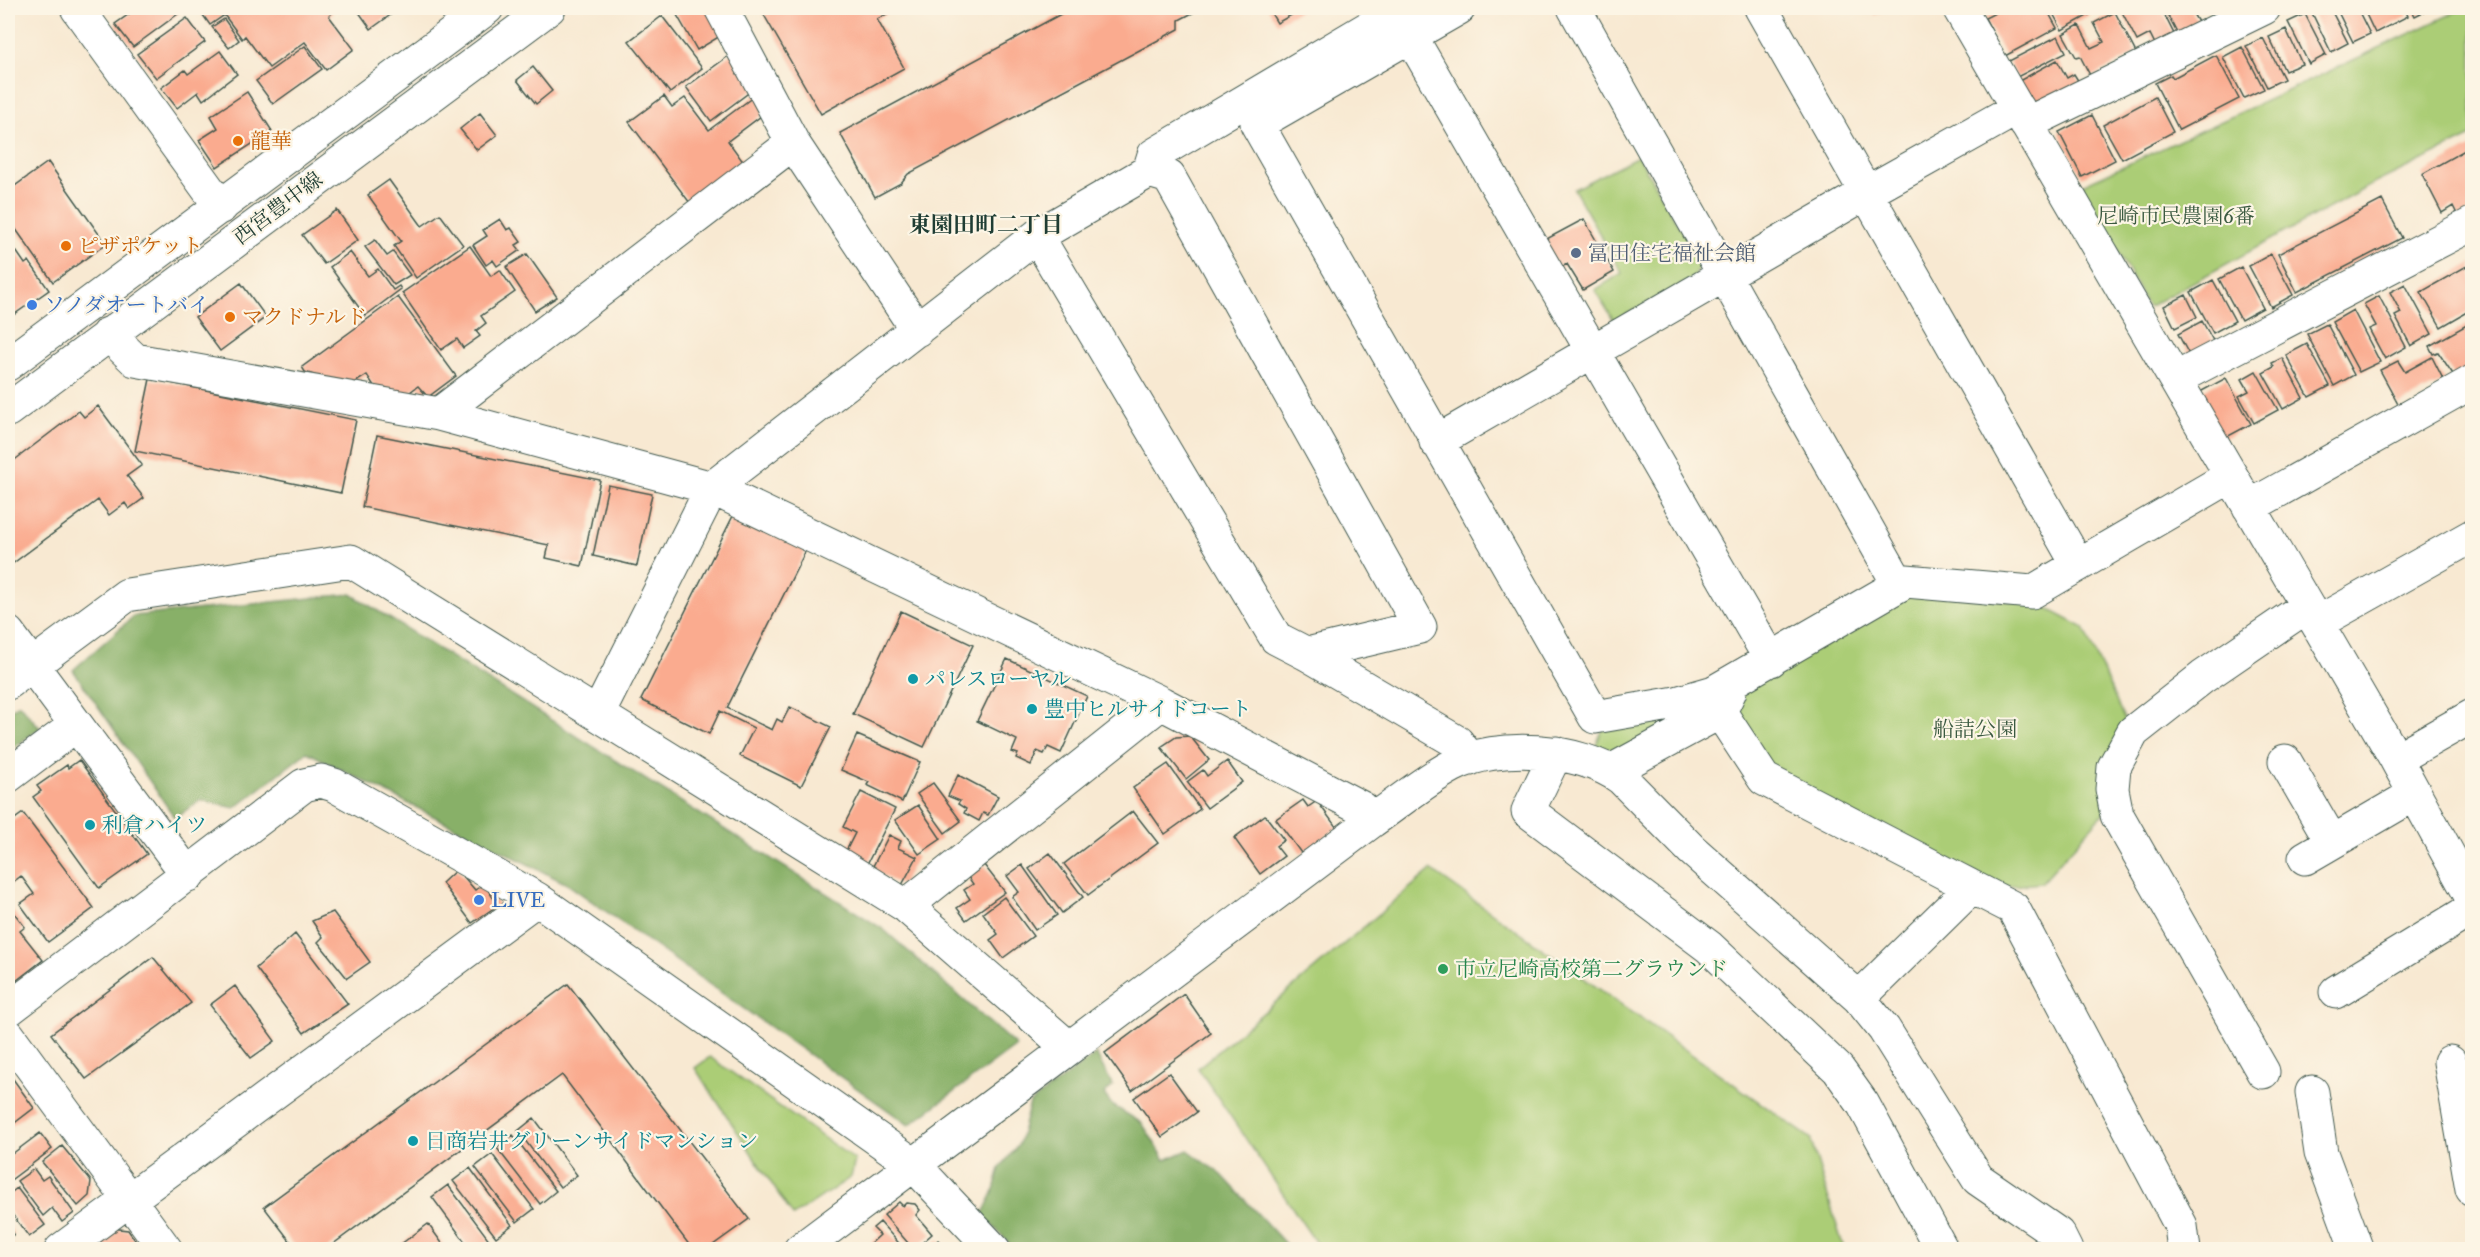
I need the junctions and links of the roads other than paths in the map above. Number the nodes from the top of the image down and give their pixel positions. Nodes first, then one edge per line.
1 (76, 8) edge
2 (487, 8) edge
3 (549, 8) edge
4 (721, 8) edge
5 (1393, 8) edge
6 (1459, 8) edge
7 (1574, 8) edge
8 (1761, 8) edge
9 (2264, 8) edge
10 (1964, 9) edge
11 (1410, 35) junction
12 (1251, 113) junction
13 (2022, 116) junction
14 (793, 143) junction
15 (1149, 171) junction
16 (1866, 193) junction
17 (221, 207) junction
18 (2472, 224) edge
19 (1037, 236) junction
20 (1725, 276) junction
21 (917, 330) junction
22 (108, 334) junction
23 (1591, 352) junction
24 (8, 364) edge
25 (2175, 379) junction
26 (2472, 382) edge
27 (8, 410) edge
28 (440, 414) junction
29 (1436, 442) junction
30 (2231, 476) junction
31 (712, 488) junction
32 (2249, 507) junction
33 (2472, 536) edge
34 (2078, 565) junction
35 (1899, 585) junction
36 (2312, 614) junction
37 (8, 633) edge
38 (1307, 654) junction
39 (1771, 660) junction
40 (20, 674) edge
41 (1734, 681) junction
42 (1161, 703) junction
43 (1720, 712) junction
44 (598, 714) junction
45 (2472, 716) edge
46 (76, 725) junction
47 (1556, 753) junction
48 (1470, 759) junction
49 (2396, 759) junction
50 (2284, 761) dead end
51 (1611, 771) junction
52 (8, 776) edge
53 (2415, 794) junction
54 (1372, 821) junction
55 (2332, 842) junction
56 (2305, 858) dead end
57 (188, 875) junction
58 (1972, 887) junction
59 (2472, 898) edge
60 (537, 899) junction
61 (906, 906) junction
62 (2472, 909) edge
63 (2336, 992) dead end
64 (1858, 998) junction
65 (8, 1010) edge
66 (8, 1035) edge
67 (1069, 1048) junction
68 (2451, 1062) dead end
69 (2263, 1072) dead end
70 (2312, 1092) dead end
71 (914, 1164) junction
72 (2472, 1189) edge
73 (129, 1199) junction
74 (61, 1250) edge
75 (166, 1250) edge
76 (800, 1250) edge
77 (994, 1250) edge
78 (1942, 1250) edge
79 (2066, 1250) edge
80 (2184, 1250) edge
81 (2357, 1250) edge

1 - 17 street
2 - 17 street, 西宮豊中線
3 - 22 street, 西宮豊中線
4 - 14 street
5 - 11 street
5 - 12 street
6 - 11 street
7 - 20 street
8 - 16 street
9 - 13 street
10 - 13 street
11 - 12 street
11 - 23 street
12 - 15 street
12 - 29 street
13 - 16 street
13 - 25 street
14 - 21 street
14 - 28 street
15 - 19 street
15 - 38 street
16 - 20 street
16 - 34 street
17 - 24 street, 西宮豊中線
18 - 25 street
19 - 21 street
19 - 38 street
20 - 23 street
20 - 35 street
21 - 31 street
22 - 27 street, 西宮豊中線
22 - 28 street
23 - 29 street
23 - 39 street
25 - 30 street
26 - 32 street
28 - 31 street
29 - 41 street
30 - 32 street
30 - 34 street
31 - 42 street
31 - 44 street
32 - 36 street
33 - 36 street
34 - 35 street
35 - 39 street
36 - 49 street
36 - 69 street
37 - 40 street
38 - 48 street
39 - 41 street
40 - 44 street
40 - 46 street
41 - 43 street
42 - 54 street
42 - 61 street
43 - 51 street
43 - 58 street
44 - 61 street
45 - 49 street
46 - 52 street
46 - 57 street
47 - 48 street
47 - 51 street
47 - 78 street
48 - 54 street
49 - 53 street
50 - 55 street
51 - 64 street
53 - 55 street
53 - 59 street
54 - 67 street
55 - 56 street
57 - 60 street
57 - 65 street
58 - 64 street
58 - 80 street
60 - 71 street
60 - 73 street
61 - 67 street
62 - 63 street
64 - 79 street
66 - 73 street
67 - 71 street
68 - 72 street
70 - 81 street
71 - 76 street
71 - 77 street
73 - 74 street
73 - 75 street

